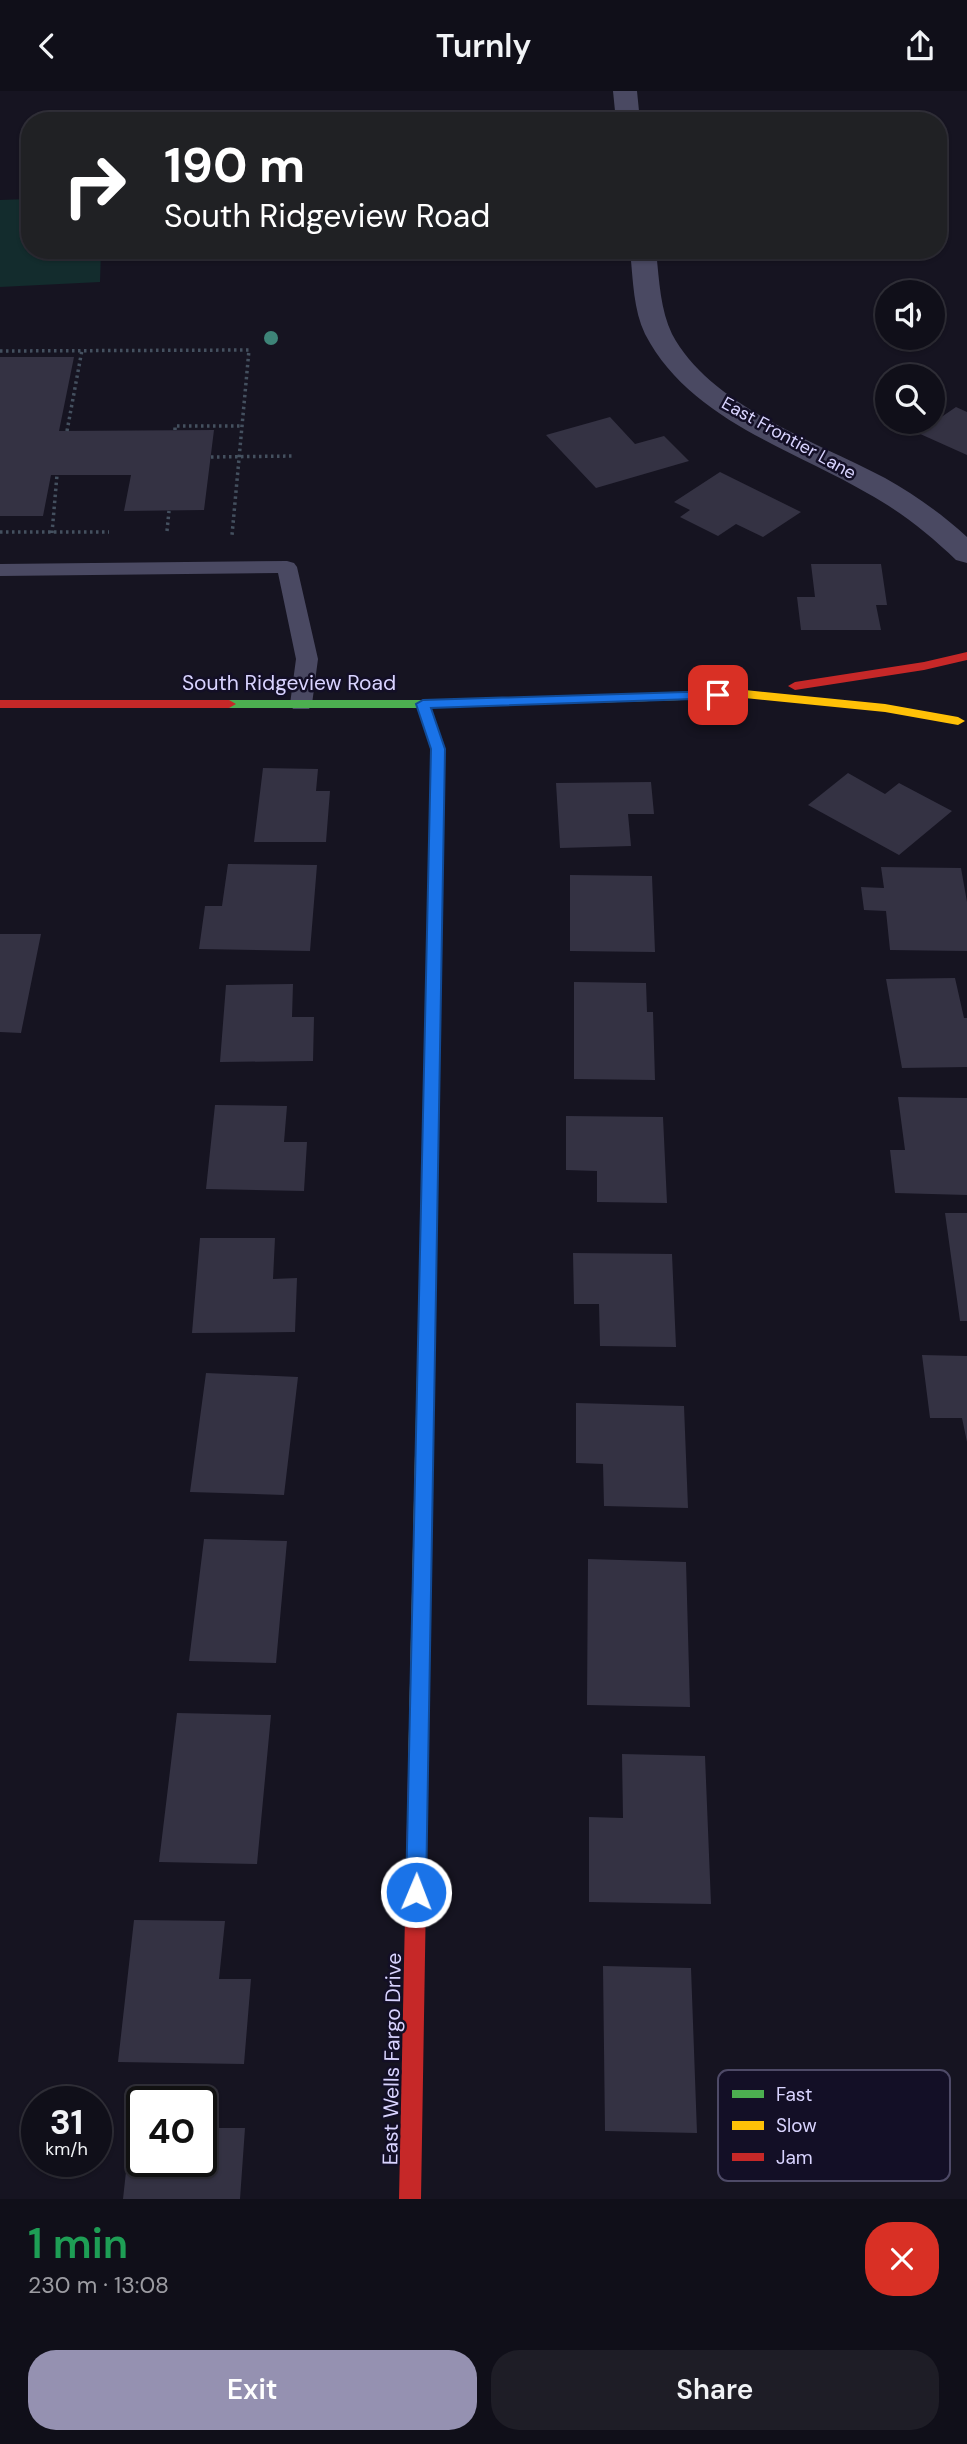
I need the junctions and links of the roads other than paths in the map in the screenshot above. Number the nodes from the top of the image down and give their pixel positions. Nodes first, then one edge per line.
1 (625, 91) edge
2 (627, 112) edge
3 (644, 259) edge
4 (967, 554) edge
5 (0, 570) edge
6 (967, 656) edge
7 (953, 673) dead end
8 (745, 694) junction
9 (947, 701) dead end
10 (0, 704) edge
11 (301, 704) junction
12 (423, 704) junction
13 (962, 725) edge
14 (410, 2199) edge

1 - 2 street
3 - 4 street, East Frontier Lane
5 - 11 lane
6 - 7 street
6 - 8 street
8 - 12 street, South Ridgeview Road
8 - 13 street
9 - 13 street
10 - 11 street, South Ridgeview Road
11 - 12 street, South Ridgeview Road
12 - 14 street, East Wells Fargo Drive

